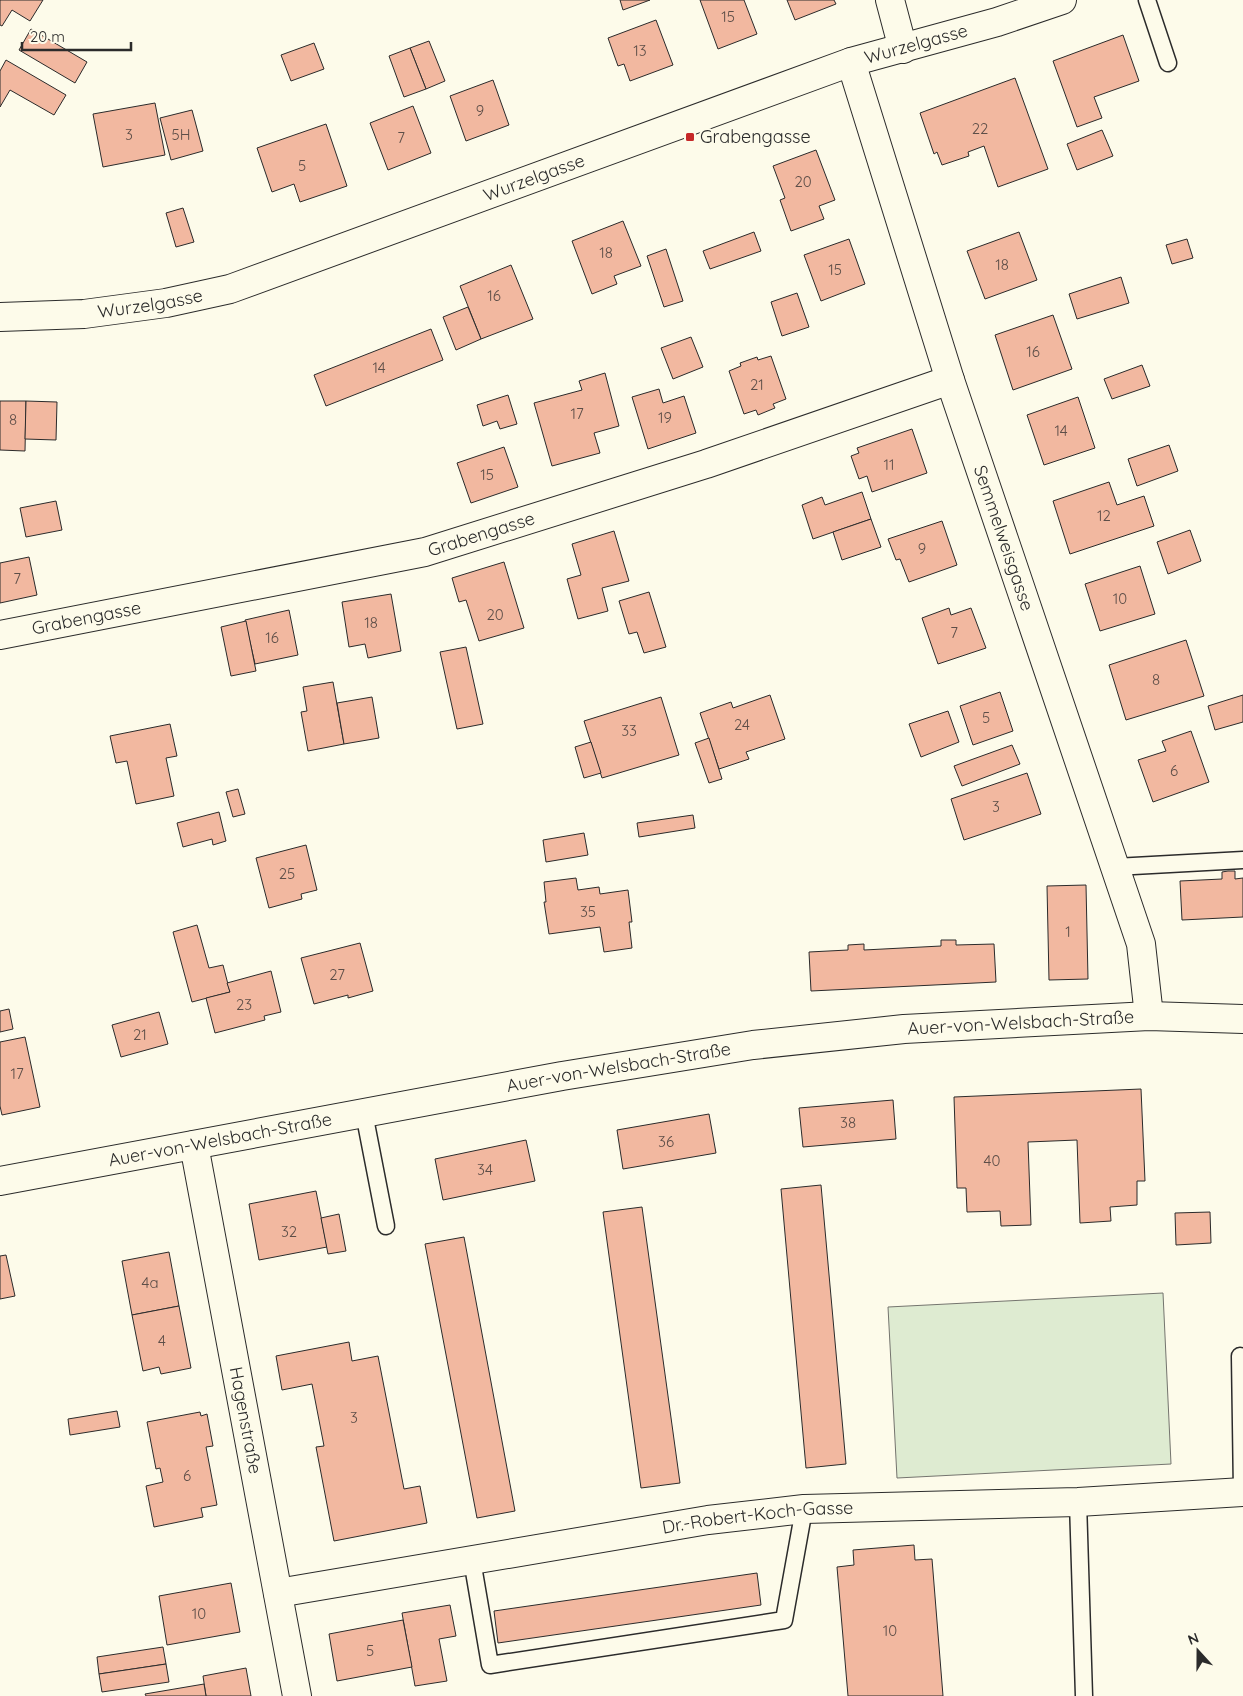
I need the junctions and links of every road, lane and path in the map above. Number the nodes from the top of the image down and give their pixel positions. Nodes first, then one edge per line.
1 (890, 0) edge
2 (1062, 0) edge
3 (1147, 0) edge
4 (902, 49) junction
5 (851, 62) junction
6 (1168, 63) dead end
7 (0, 317) edge
8 (950, 380) junction
9 (0, 635) edge
10 (1243, 860) edge
11 (1115, 867) junction
12 (1149, 1016) junction
13 (1243, 1019) edge
14 (364, 1113) junction
15 (194, 1145) junction
16 (0, 1181) edge
17 (386, 1226) dead end
18 (1240, 1356) dead end
19 (1242, 1492) edge
20 (1078, 1502) junction
21 (804, 1509) junction
22 (472, 1560) junction
23 (278, 1593) junction
24 (297, 1696) edge
25 (1084, 1696) edge

1 - 4 street
2 - 4 street, Wurzelgasse
3 - 6 lane
4 - 5 street, Wurzelgasse
5 - 7 street, Wurzelgasse
5 - 8 street, Semmelweisgasse
8 - 9 street, Grabengasse
8 - 11 street, Semmelweisgasse
10 - 11 lane
11 - 12 street, Semmelweisgasse
12 - 13 street, Auer-von-Welsbach-Straße
12 - 14 street, Auer-von-Welsbach-Straße
14 - 15 street, Auer-von-Welsbach-Straße
14 - 17 lane
15 - 16 street, Auer-von-Welsbach-Straße
15 - 23 street, Hagenstraße
18 - 19 lane
19 - 20 street, Dr.-Robert-Koch-Gasse
20 - 21 street, Dr.-Robert-Koch-Gasse
20 - 25 lane
21 - 22 street, Dr.-Robert-Koch-Gasse
21 - 22 lane
22 - 23 street, Dr.-Robert-Koch-Gasse
23 - 24 street, Hagenstraße

